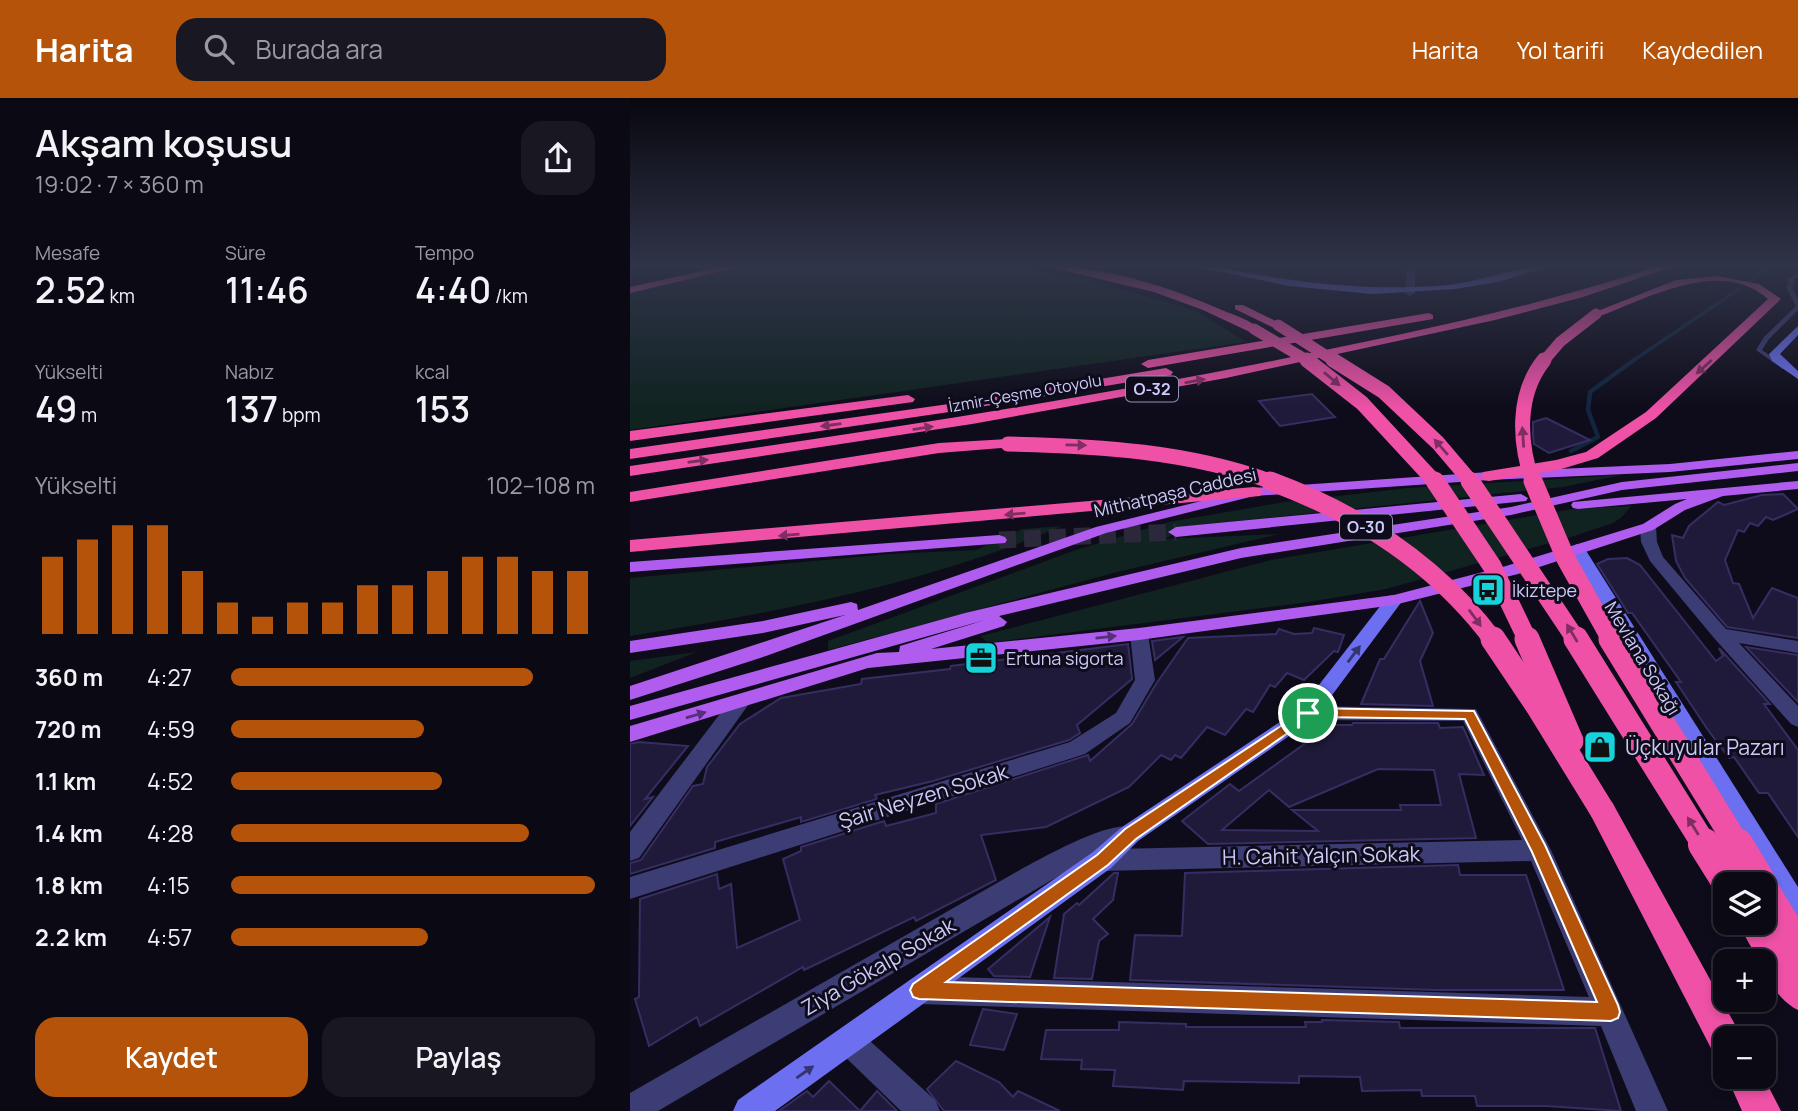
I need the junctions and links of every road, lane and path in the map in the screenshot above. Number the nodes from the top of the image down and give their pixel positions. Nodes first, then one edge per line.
1 (1222, 314) edge
2 (1254, 314) edge
3 (1500, 314) edge
4 (1596, 314) edge
5 (1760, 314) edge
6 (1790, 314) edge
7 (1798, 328) edge
8 (1798, 341) edge
9 (1796, 372) edge
10 (630, 436) edge
11 (1798, 444) edge
12 (630, 454) edge
13 (1798, 455) edge
14 (1798, 467) edge
15 (630, 471) edge
16 (1489, 476) junction
17 (1798, 485) edge
18 (1622, 486) junction
19 (1254, 492) junction
20 (1717, 494) junction
21 (630, 497) edge
22 (1511, 510) junction
23 (1648, 527) junction
24 (1177, 532) tunnel mouth
25 (999, 540) tunnel mouth
26 (630, 547) edge
27 (1577, 549) junction
28 (630, 567) edge
29 (1090, 590) junction
30 (916, 594) junction
31 (1394, 600) junction
32 (1139, 634) junction
33 (1720, 634) junction
34 (630, 646) edge
35 (1798, 647) edge
36 (868, 662) junction
37 (630, 693) edge
38 (739, 703) junction
39 (630, 712) edge
40 (1308, 713) junction
41 (1798, 719) edge
42 (630, 734) edge
43 (1602, 810) junction
44 (1130, 834) junction
45 (1539, 850) junction
46 (630, 851) edge
47 (1102, 860) junction
48 (1722, 872) edge
49 (1754, 872) edge
50 (630, 888) edge
51 (1776, 909) edge
52 (1798, 910) edge
53 (1761, 935) edge
54 (1798, 946) edge
55 (919, 990) junction
56 (1798, 993) edge
57 (1611, 1012) junction
58 (1717, 1026) edge
59 (849, 1041) junction
60 (1750, 1089) edge
61 (630, 1110) edge
62 (749, 1111) edge
63 (924, 1111) edge
64 (1652, 1111) edge
65 (1762, 1111) edge

1 -> 43 highway, bridge
48 -> 2 highway, bridge
15 -> 3 highway, İzmir-Çeşme Otoyolu / O-32
49 -> 4 highway, bridge
5 -> 16 highway
6 - 9 lane
7 - 9 main road
8 - 9 main road
10 -> 12 highway, İzmir-Çeşme Otoyolu / O-32
11 - 16 main road
13 - 16 main road, Mithatpaşa Caddesi
14 - 18 main road
16 - 19 main road, Mithatpaşa Caddesi
17 - 20 main road
18 - 22 main road
18 - 24 main road
19 -> 26 highway
19 - 30 main road, Mithatpaşa Caddesi
20 - 22 main road
20 - 23 main road
21 -> 43 highway, O-30, bridge
22 - 29 main road
23 - 27 main road
23 - 33 street
25 - 28 main road
27 - 31 main road
27 - 52 main road, Mevlana Sokağı
29 - 36 main road
29 - 39 main road
30 - 34 main road
30 - 37 main road, Mithatpaşa Caddesi
31 - 32 main road
40 -> 31 main road, Ziya Gökalp Sokak
36 -> 32 main road
32 - 50 street, Şair Neyzen Sokak
33 - 35 street
33 - 41 street
36 - 38 main road
42 -> 38 main road
38 - 46 street
40 - 44 main road, Ziya Gökalp Sokak
40 - 45 street
43 - 58 highway, O-30
44 - 47 main road, Ziya Gökalp Sokak
44 - 61 street, Ziya Gökalp Sokak
45 - 47 street, H. Cahit Yalçın Sokak
45 - 57 street
47 - 55 main road, Ziya Gökalp Sokak
51 - 54 highway
53 - 56 highway
55 - 57 street
55 - 59 main road, Ziya Gökalp Sokak
57 - 64 street
62 -> 59 main road, Ziya Gökalp Sokak
59 - 63 street
60 - 65 highway

